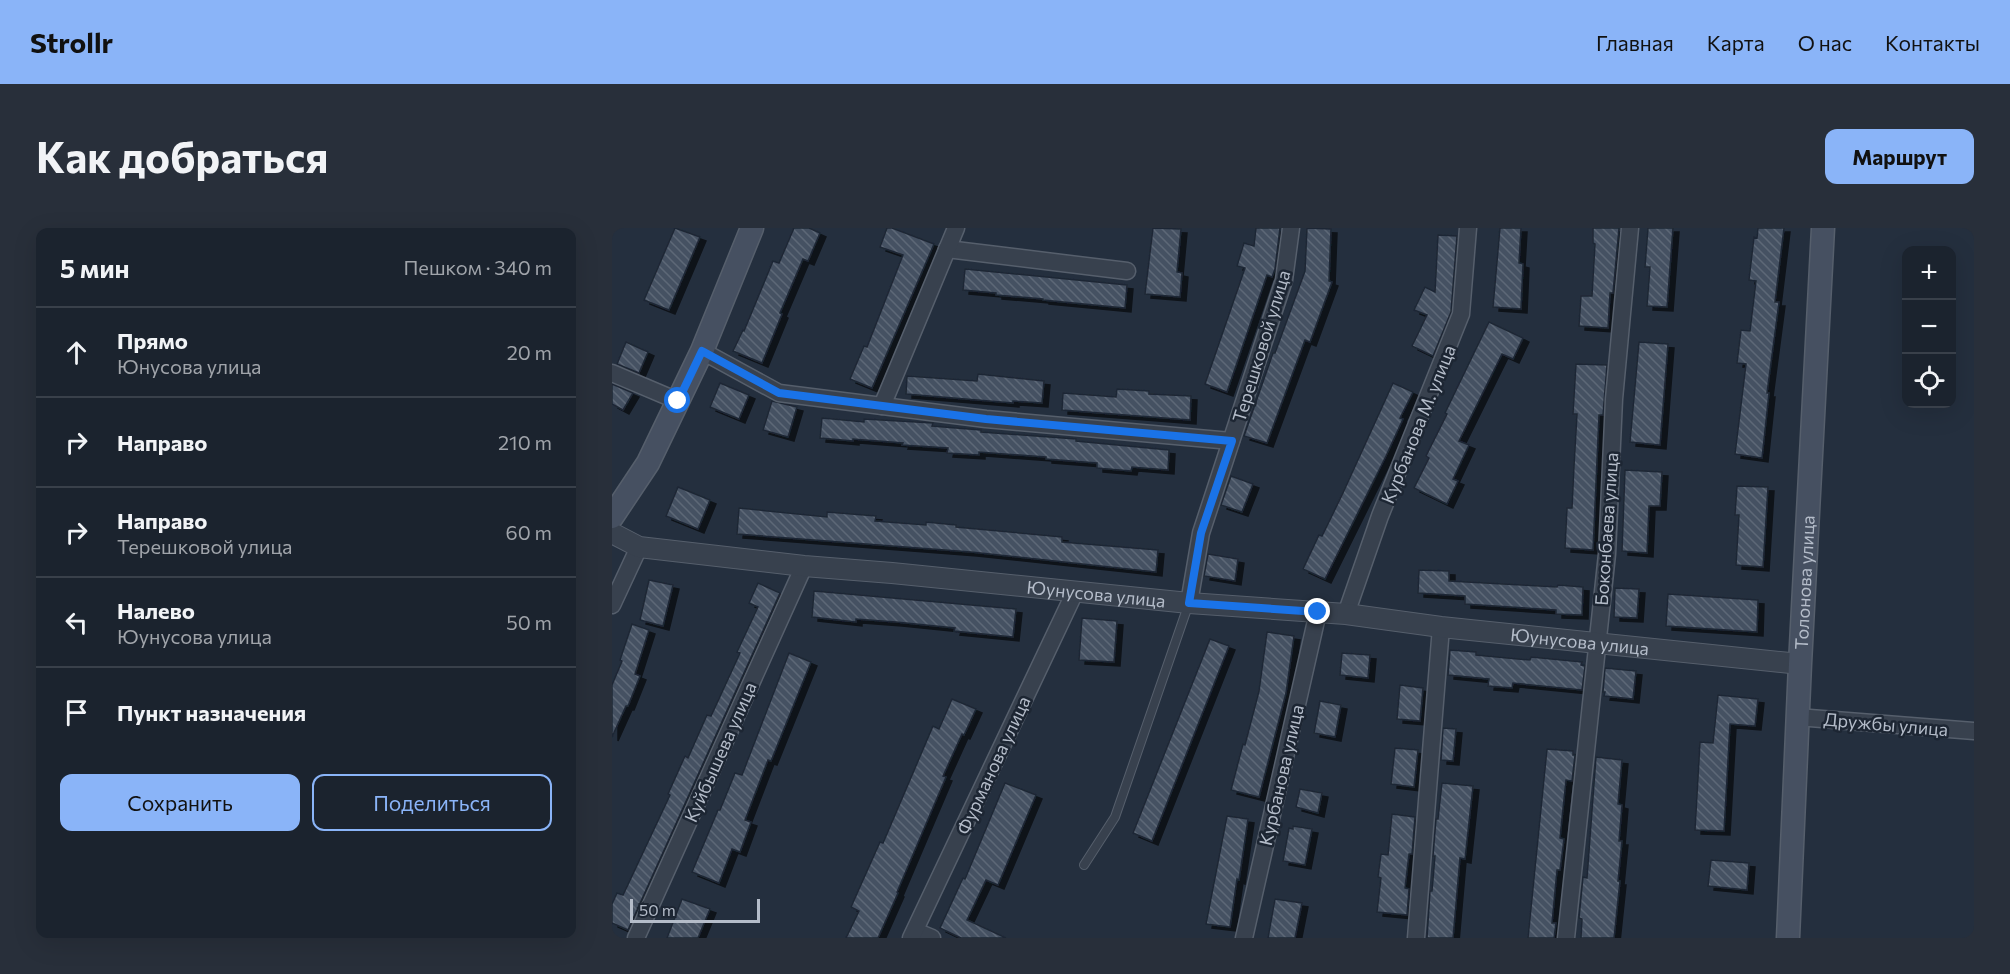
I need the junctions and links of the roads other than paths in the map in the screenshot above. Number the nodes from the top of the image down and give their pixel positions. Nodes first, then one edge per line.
1 (752, 228) edge
2 (956, 228) edge
3 (1291, 228) edge
4 (1468, 228) edge
5 (1630, 228) edge
6 (1823, 228) edge
7 (947, 249) junction
8 (1127, 272) dead end
9 (702, 351) junction
10 (612, 372) edge
11 (678, 401) junction
12 (882, 406) junction
13 (1232, 441) junction
14 (612, 517) edge
15 (612, 533) edge
16 (639, 547) junction
17 (804, 566) junction
18 (1075, 592) junction
19 (1189, 603) junction
20 (612, 605) edge
21 (1318, 612) junction
22 (1346, 614) junction
23 (1441, 627) junction
24 (1596, 643) junction
25 (1800, 664) junction
26 (1797, 717) junction
27 (1974, 731) edge
28 (1084, 866) dead end
29 (913, 934) edge
30 (636, 938) edge
31 (932, 938) edge
32 (1244, 938) edge
33 (1416, 938) edge
34 (1566, 938) edge
35 (1788, 938) edge

1 - 9 main road
2 - 7 street
3 - 13 street, Терешковой улица
4 - 22 street, Курбанова М. улица
5 - 24 street, Боконбаева улица
6 - 25 main road, Толонова улица
7 - 8 street
7 - 12 street
9 - 11 main road
9 - 12 street
10 - 11 street
11 - 14 main road
12 - 13 street
13 - 19 street, Терешковой улица
15 - 16 street, Юунусова улица
16 - 17 street, Юунусова улица
16 - 20 street
17 - 18 street, Юунусова улица
17 - 30 street, Куйбышева улица
18 - 19 street, Юунусова улица
18 - 29 street, Фурманова улица
19 - 21 street, Юунусова улица
19 - 28 lane
21 - 22 street, Юунусова улица
21 - 32 street, Курбанова улица
22 - 23 street, Юунусова улица
23 - 24 street, Юунусова улица
23 - 33 street
24 - 25 street, Юунусова улица
24 - 34 street, Боконбаева улица
25 - 26 main road, Толонова улица
26 - 27 street, Дружбы улица
26 - 35 main road, Толонова улица
29 - 31 street

